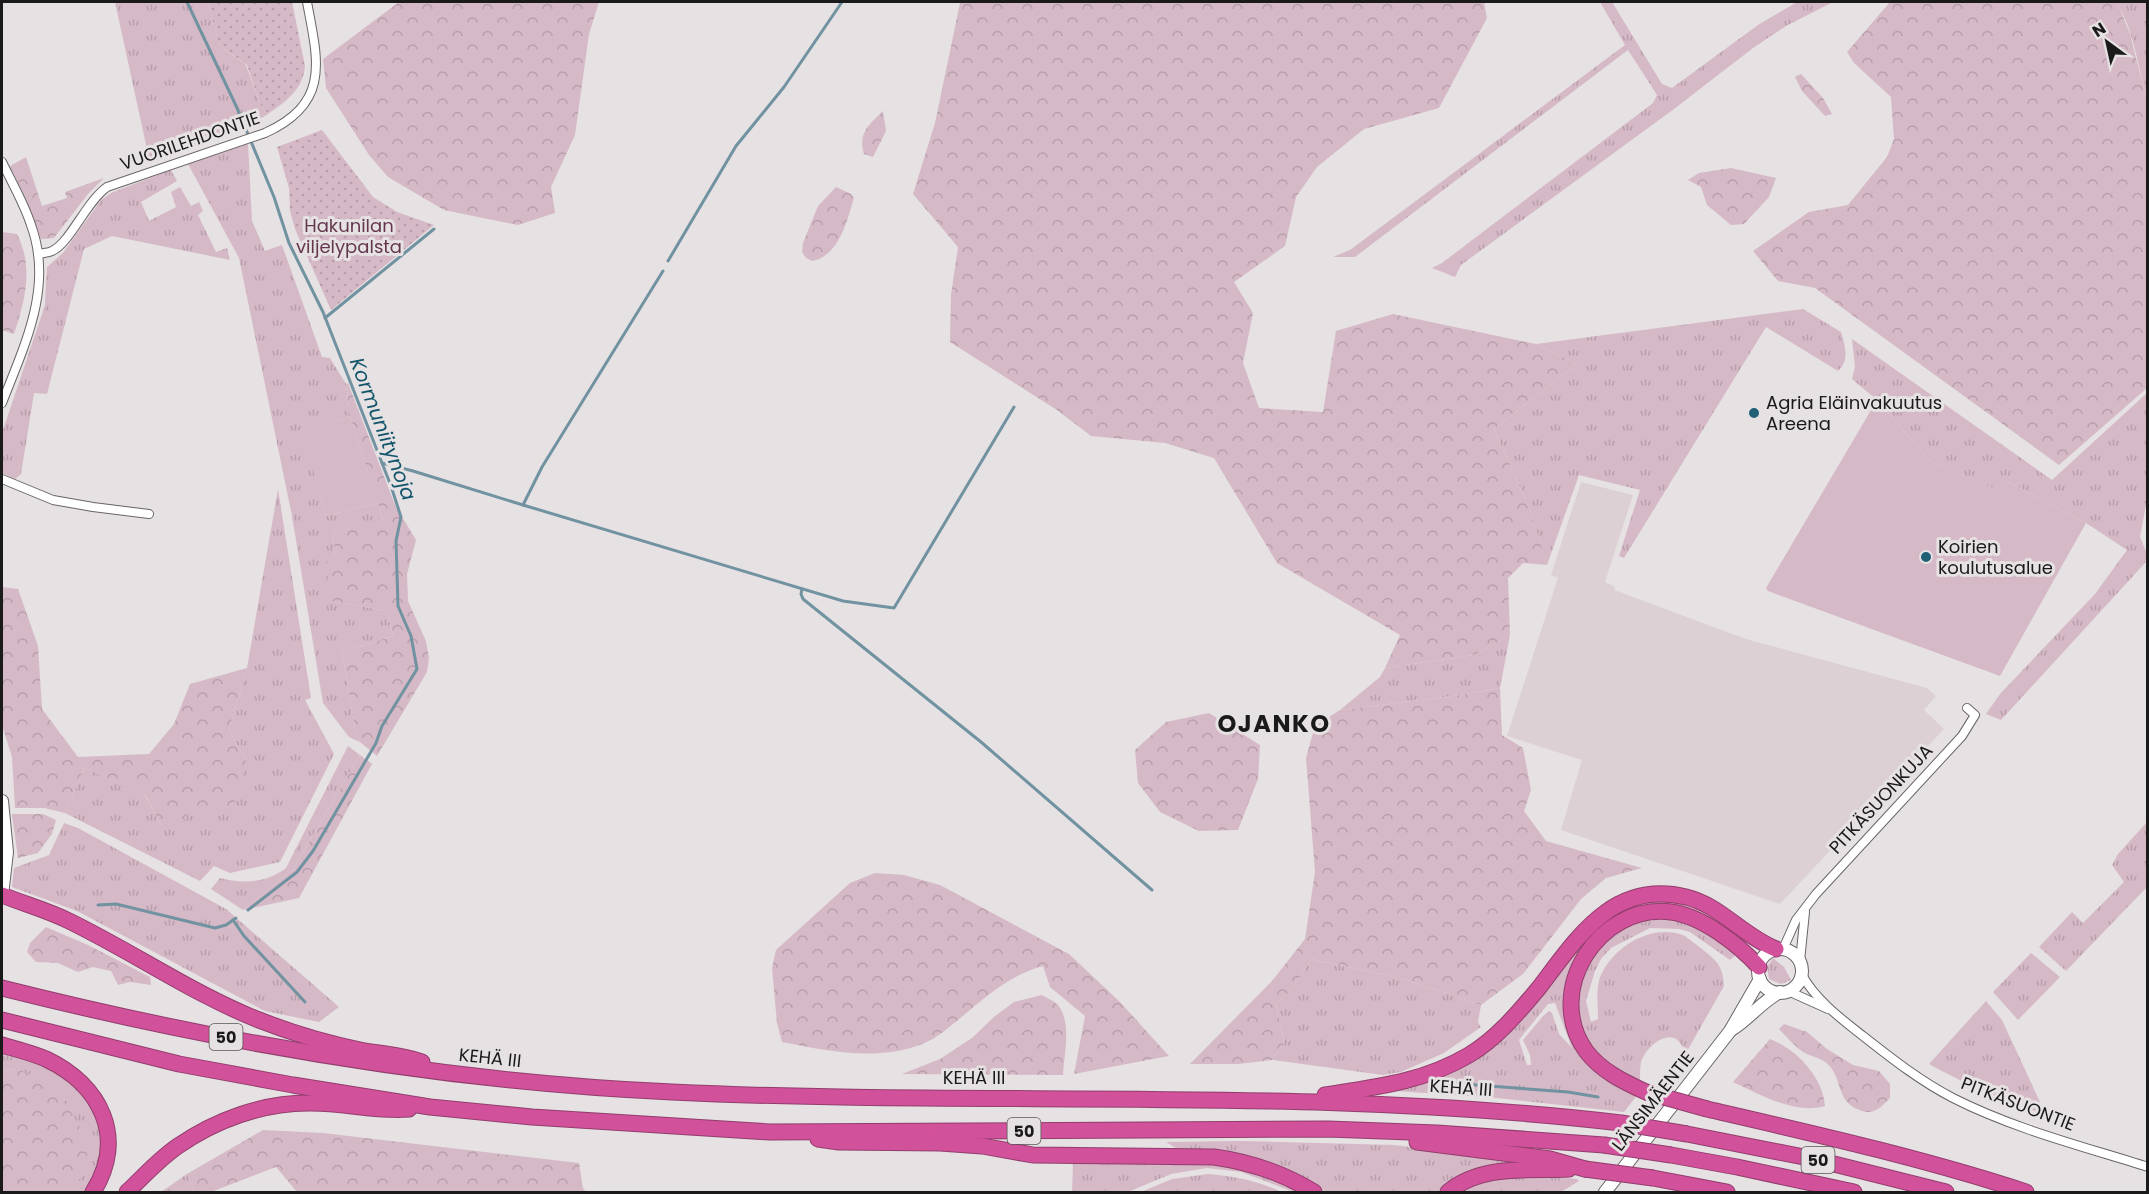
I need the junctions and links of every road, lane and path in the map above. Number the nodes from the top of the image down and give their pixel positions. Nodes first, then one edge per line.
1 (307, 2) edge
2 (2, 162) edge
3 (38, 254) junction
4 (2, 403) edge
5 (2, 479) edge
6 (149, 513) dead end
7 (1967, 708) dead end
8 (2, 801) edge
9 (2, 895) edge
10 (1804, 912) junction
11 (1779, 949) junction
12 (1800, 961) junction
13 (1760, 973) junction
14 (1802, 975) junction
15 (2, 988) edge
16 (1784, 992) junction
17 (1829, 1009) junction
18 (2, 1020) edge
19 (1730, 1031) junction
20 (2, 1045) edge
21 (453, 1074) junction
22 (1284, 1101) junction
23 (430, 1107) junction
24 (1277, 1130) junction
25 (770, 1132) junction
26 (2148, 1167) edge
27 (1585, 1169) junction
28 (93, 1192) edge
29 (127, 1192) edge
30 (1314, 1192) edge
31 (1448, 1192) edge
32 (1605, 1192) edge
33 (1727, 1192) edge
34 (1854, 1192) edge
35 (1946, 1192) edge
36 (2026, 1192) edge

1 - 3 street, VUORILEHDONTIE
2 - 3 street
3 - 4 street
5 - 6 street
7 - 10 street, PITKÄSUONKUJA
8 - 9 main road
9 - 21 highway
10 - 11 street, PITKÄSUONKUJA
10 - 12 street
11 - 12 main road
11 - 13 main road
11 - 22 highway
12 - 14 main road
13 - 16 main road
13 - 19 main road, LÄNSIMÄENTIE
13 - 36 highway, bridge
14 - 16 main road
14 - 17 street, PITKÄSUONTIE
15 - 21 highway, KEHÄ III / 50
16 - 17 street, PITKÄSUONTIE
16 - 19 main road, LÄNSIMÄENTIE
17 - 26 street, PITKÄSUONTIE
18 - 23 highway, 50
19 - 32 main road, LÄNSIMÄENTIE
20 - 28 highway
21 - 22 highway, KEHÄ III / 50
22 - 35 highway, KEHÄ III / 50, bridge
23 - 25 highway, 50
23 - 29 highway
24 - 25 highway, 50
24 - 27 highway
24 - 34 highway, 50, bridge
25 - 30 highway
27 - 31 highway
27 - 33 highway, bridge

